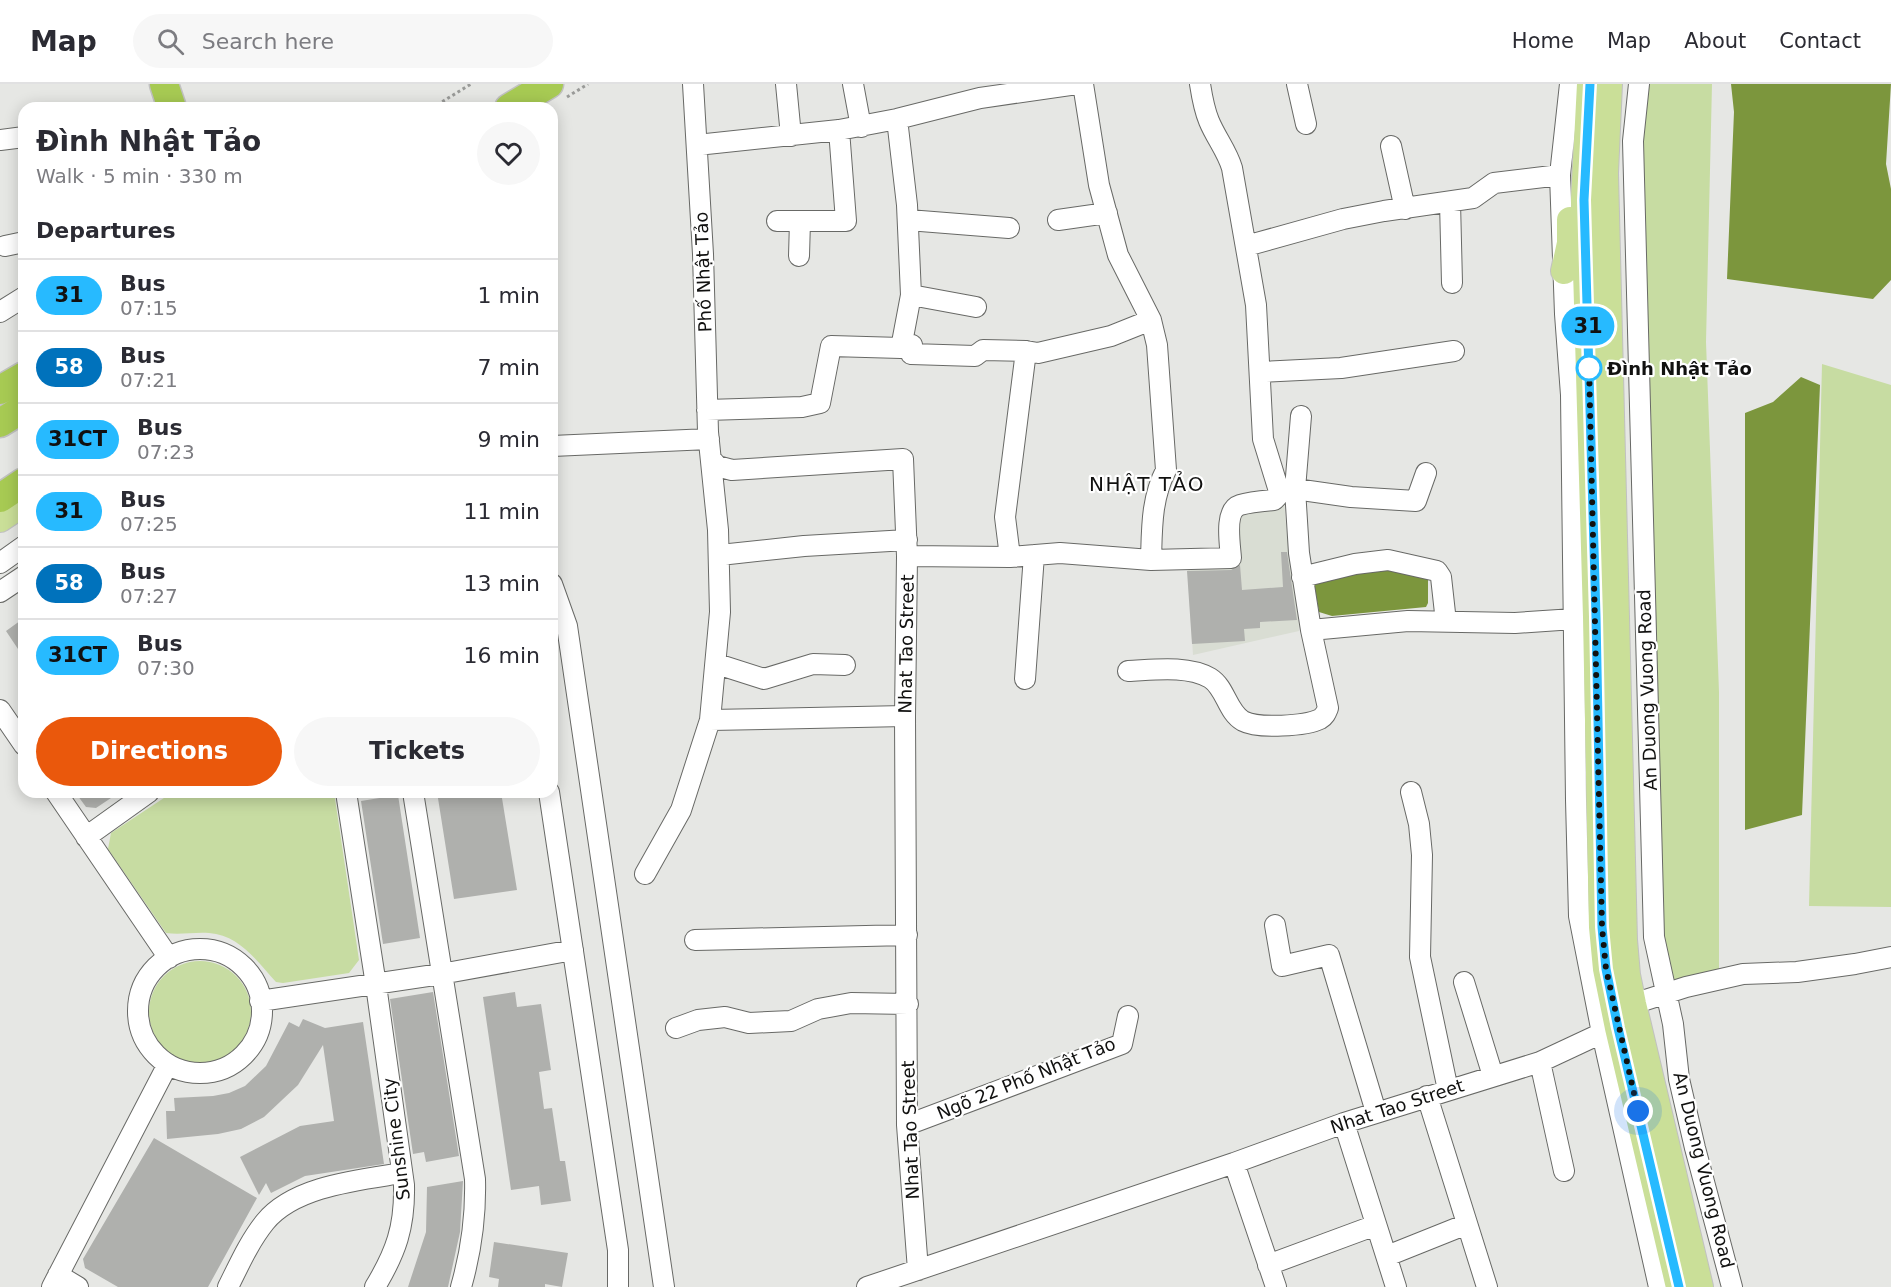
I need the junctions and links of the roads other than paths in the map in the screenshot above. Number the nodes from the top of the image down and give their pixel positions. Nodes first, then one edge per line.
1 (549, 84) edge
2 (693, 84) edge
3 (786, 84) edge
4 (854, 84) edge
5 (1077, 84) edge
6 (1083, 84) edge
7 (1200, 84) edge
8 (1297, 84) edge
9 (1639, 84) edge
10 (1590, 86) edge
11 (519, 102) edge
12 (897, 119) junction
13 (1306, 124) dead end
14 (861, 127) junction
15 (839, 130) junction
16 (791, 136) junction
17 (18, 137) edge
18 (0, 140) edge
19 (697, 145) junction
20 (1391, 146) dead end
21 (1560, 175) junction
22 (1450, 202) junction
23 (1405, 209) junction
24 (1107, 213) junction
25 (909, 220) junction
26 (1058, 220) dead end
27 (777, 221) dead end
28 (800, 221) junction
29 (1009, 228) dead end
30 (1246, 246) junction
31 (799, 256) dead end
32 (1564, 272) junction
33 (1452, 283) dead end
34 (911, 295) junction
35 (18, 301) edge
36 (976, 306) dead end
37 (0, 312) edge
38 (1151, 320) junction
39 (901, 348) junction
40 (1026, 351) junction
41 (1454, 351) dead end
42 (1260, 372) junction
43 (18, 380) edge
44 (0, 390) edge
45 (707, 410) junction
46 (18, 412) edge
47 (1300, 416) dead end
48 (0, 423) edge
49 (709, 439) junction
50 (558, 446) edge
51 (712, 460) junction
52 (1426, 473) dead end
53 (18, 486) edge
54 (1287, 490) junction
55 (0, 498) edge
56 (18, 507) edge
57 (0, 519) edge
58 (907, 548) junction
59 (18, 550) edge
60 (720, 555) junction
61 (1034, 555) junction
62 (1010, 557) junction
63 (1151, 560) junction
64 (0, 563) edge
65 (1302, 577) junction
66 (18, 580) edge
67 (0, 592) edge
68 (1574, 619) junction
69 (1446, 622) junction
70 (559, 627) edge
71 (1311, 630) junction
72 (717, 664) junction
73 (844, 665) dead end
74 (1128, 672) dead end
75 (1025, 679) dead end
76 (0, 710) edge
77 (905, 716) junction
78 (710, 720) junction
79 (18, 734) edge
80 (1411, 792) dead end
81 (60, 798) edge
82 (141, 798) edge
83 (347, 798) edge
84 (413, 798) edge
85 (550, 798) edge
86 (86, 837) junction
87 (645, 874) dead end
88 (1275, 925) dead end
89 (907, 935) junction
90 (695, 940) dead end
91 (573, 950) junction
92 (1891, 957) edge
93 (168, 958) junction
94 (441, 975) junction
95 (1464, 982) dead end
96 (376, 985) junction
97 (1666, 993) junction
98 (260, 1001) junction
99 (908, 1004) junction
100 (1633, 1004) junction
101 (1128, 1016) dead end
102 (676, 1028) dead end
103 (1610, 1031) junction
104 (1540, 1062) junction
105 (168, 1064) junction
106 (1493, 1076) junction
107 (1448, 1090) junction
108 (1427, 1096) junction
109 (1376, 1113) junction
110 (1344, 1123) junction
111 (907, 1125) junction
112 (1234, 1163) junction
113 (1564, 1171) dead end
114 (402, 1173) junction
115 (1467, 1224) junction
116 (1376, 1225) junction
117 (1387, 1256) junction
118 (1268, 1265) junction
119 (918, 1270) junction
120 (55, 1281) edge
121 (78, 1287) edge
122 (228, 1287) edge
123 (375, 1287) edge
124 (461, 1287) edge
125 (618, 1287) edge
126 (662, 1287) edge
127 (867, 1287) edge
128 (1276, 1287) edge
129 (1396, 1287) edge
130 (1487, 1287) edge
131 (1659, 1287) edge
132 (1679, 1287) edge
133 (1700, 1287) edge
134 (1732, 1287) edge

1 - 11 highway
2 - 19 street, Phố Nhật Tảo
3 - 16 street
4 - 14 street
5 - 12 street
6 - 24 street
7 - 30 street
8 - 13 street
9 - 97 street, An Duong Vuong Road
10 - 21 street
10 - 32 main road
10 - 100 main road, An Duong Vuong Road
10 - 103 main road
12 - 14 street
12 - 25 street
14 - 15 street
15 - 16 street
15 - 28 street
16 - 19 street
17 - 18 street
19 - 45 street, Phố Nhật Tảo
20 - 23 street
21 - 22 street
21 - 32 street
22 - 23 street
22 - 33 street
23 - 30 street
24 - 26 street
24 - 38 street
25 - 29 street
25 - 34 street
27 - 28 street
28 - 31 street
30 - 42 street
32 - 68 street
34 - 36 street
34 - 39 street
35 - 37 street
38 - 40 street
38 - 63 street
39 - 40 street
39 - 45 street
40 - 62 street
41 - 42 street
42 - 54 street
43 - 44 highway
45 - 49 street, Phố Nhật Tảo
46 - 48 highway
47 - 54 street
49 - 50 street
49 - 51 street, Phố Nhật Tảo
51 - 58 street, Nhat Tao Street
51 - 60 street, Phố Nhật Tảo
52 - 54 street
53 - 55 highway
54 - 63 street
54 - 65 street
56 - 57 main road
58 - 60 street
58 - 62 street
58 - 77 street, Nhat Tao Street
59 - 64 street
60 - 72 street, Phố Nhật Tảo
61 - 62 street
61 - 63 street
61 - 75 street
65 - 69 street
65 - 71 street
66 - 67 street
68 - 69 street
68 - 103 street
69 - 71 street
70 - 126 street
71 - 74 street
72 - 73 street
72 - 78 street, Phố Nhật Tảo
76 - 79 street
77 - 78 street
77 - 89 street, Nhat Tao Street
78 - 87 street, Phố Nhật Tảo
80 - 107 street
81 - 86 street
82 - 86 street
83 - 96 street, Sunshine City
84 - 94 street
85 - 91 street
86 - 93 street
88 - 109 street
89 - 90 street
89 - 99 street, Nhat Tao Street
91 - 94 street
91 - 125 street
92 - 97 street
93 - 98 street
93 - 105 street
94 - 96 street
94 - 124 street
95 - 106 street
96 - 98 street
96 - 114 street, Sunshine City
97 - 100 street
97 - 134 street, An Duong Vuong Road
98 - 105 street
99 - 102 street
99 - 111 street, Nhat Tao Street
100 - 133 main road, An Duong Vuong Road
101 - 111 street, Ngõ 22 Phố Nhật Tảo
103 - 104 street, Nhat Tao Street
103 - 131 street
103 - 132 main road
104 - 106 street, Nhat Tao Street
104 - 113 street
105 - 120 street
106 - 107 street, Nhat Tao Street
107 - 108 street, Nhat Tao Street
108 - 109 street, Nhat Tao Street
108 - 115 street
109 - 110 street, Nhat Tao Street
110 - 112 street, Nhat Tao Street
110 - 116 street
111 - 119 street, Nhat Tao Street
112 - 118 street
112 - 119 street, Nhat Tao Street
114 - 122 street
114 - 123 street, Sunshine City
115 - 117 street
115 - 130 street
116 - 117 street
116 - 118 street
117 - 129 street
118 - 128 street
119 - 127 street
120 - 121 street

